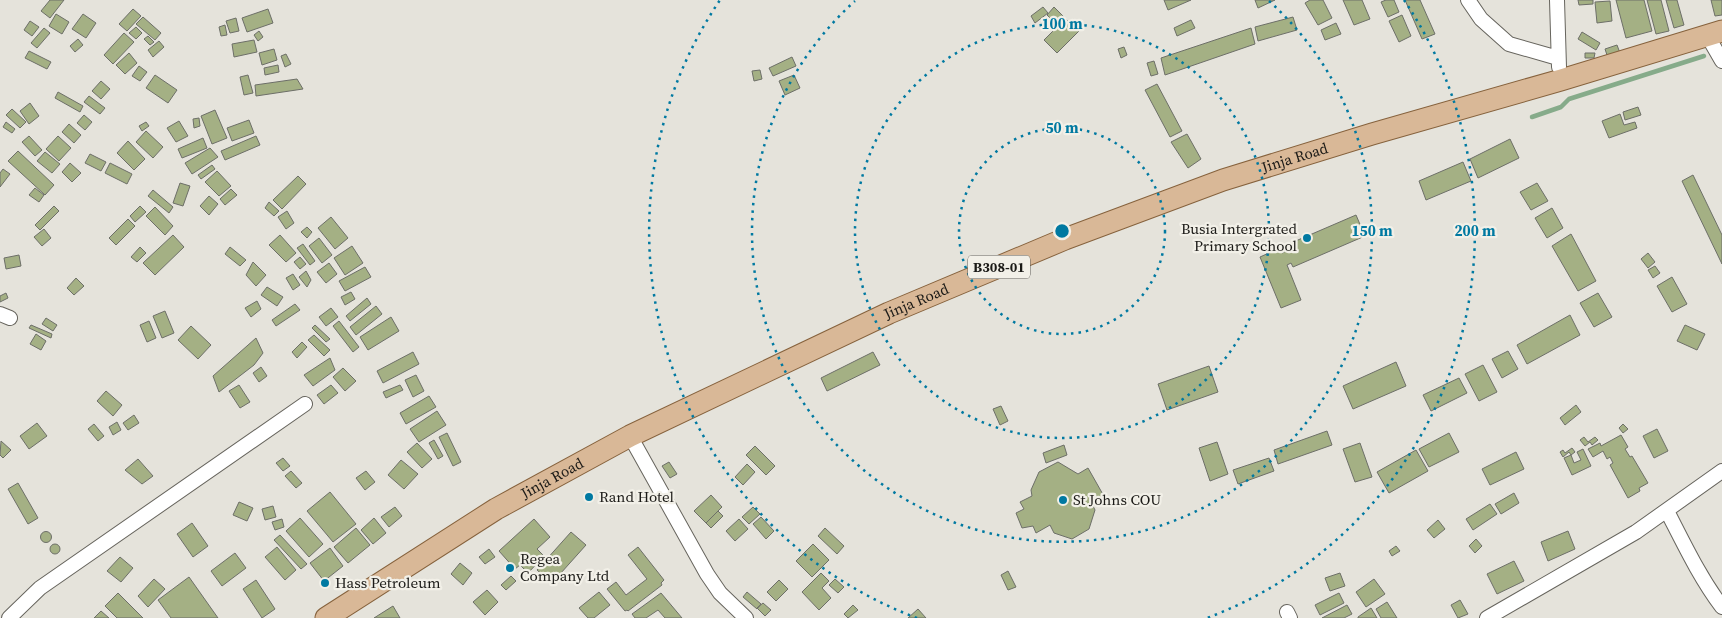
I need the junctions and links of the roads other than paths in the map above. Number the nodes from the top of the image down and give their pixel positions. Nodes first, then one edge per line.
1 (1468, 0) edge
2 (1557, 0) edge
3 (1715, 33) edge
4 (1558, 58) junction
5 (1722, 61) edge
6 (1561, 80) junction
7 (304, 404) dead end
8 (630, 436) junction
9 (1722, 471) edge
10 (1667, 511) junction
11 (1722, 607) edge
12 (9, 618) edge
13 (326, 618) edge
14 (746, 618) edge
15 (1487, 618) edge

1 - 4 street
2 - 4 street
3 - 5 street
3 - 6 main road, Jinja Road / B308-01
4 - 6 street
6 - 8 main road, Jinja Road / B308-01
7 - 12 street
8 - 13 main road, Jinja Road / B308-01
8 - 14 street
9 - 10 street
10 - 11 street
10 - 15 street

